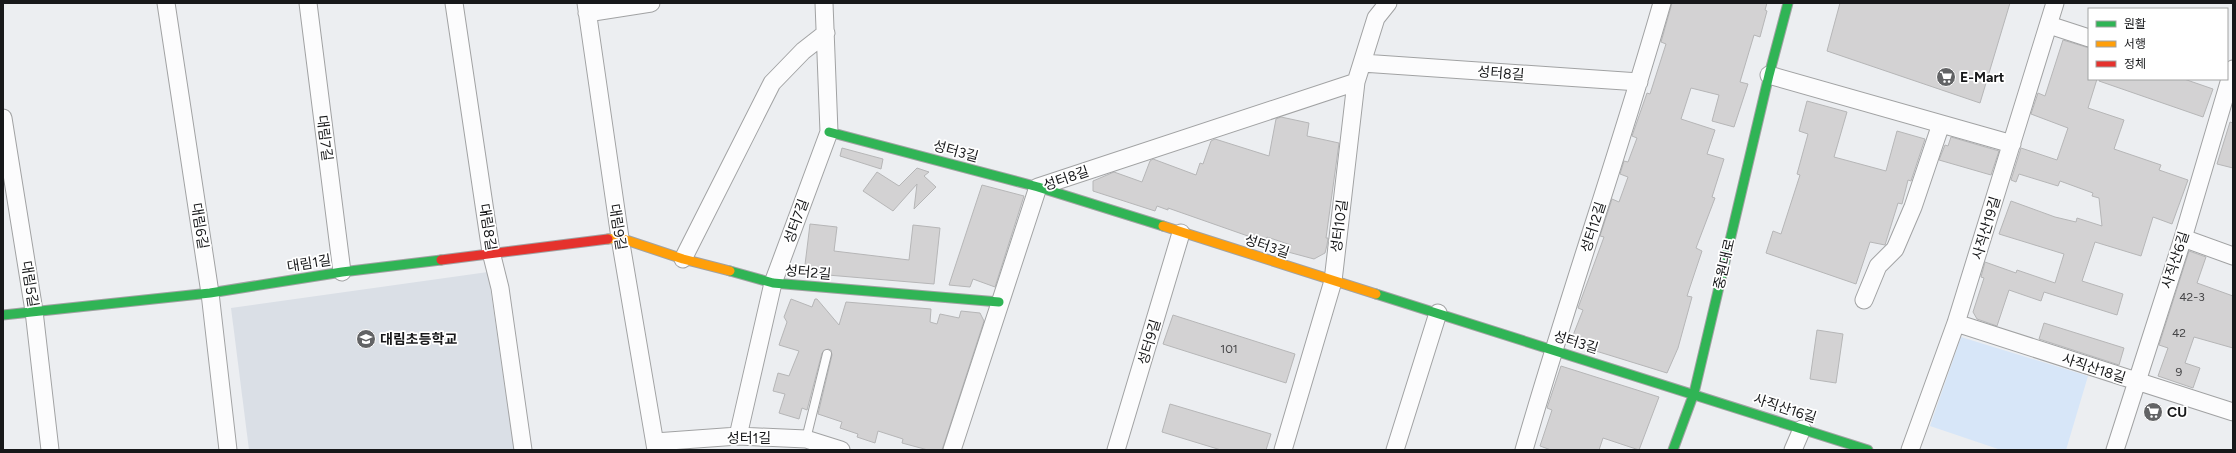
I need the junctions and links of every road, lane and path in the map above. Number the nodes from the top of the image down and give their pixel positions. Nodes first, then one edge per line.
1 (166, 3) edge
2 (308, 3) edge
3 (454, 3) edge
4 (651, 3) edge
5 (824, 3) edge
6 (1388, 3) edge
7 (1662, 3) edge
8 (1788, 3) edge
9 (2055, 3) edge
10 (587, 8) edge
11 (2049, 25) junction
12 (826, 33) junction
13 (2088, 38) edge
14 (1362, 63) junction
15 (1769, 75) junction
16 (2227, 80) edge
17 (1356, 82) junction
18 (1639, 82) junction
19 (3, 118) edge
20 (1941, 124) junction
21 (829, 132) junction
22 (2012, 144) junction
23 (1038, 188) junction
24 (1181, 233) junction
25 (620, 238) junction
26 (2183, 238) junction
27 (492, 252) junction
28 (2233, 256) edge
29 (683, 259) junction
30 (342, 272) junction
31 (1333, 281) junction
32 (773, 283) junction
33 (210, 293) junction
34 (1864, 300) dead end
35 (999, 302) junction
36 (34, 311) junction
37 (1438, 313) junction
38 (3, 315) edge
39 (1956, 323) junction
40 (1553, 349) junction
41 (827, 354) dead end
42 (2136, 382) junction
43 (1694, 393) junction
44 (2233, 412) edge
45 (1802, 429) junction
46 (738, 436) junction
47 (806, 439) junction
48 (655, 446) edge
49 (50, 450) edge
50 (228, 450) edge
51 (524, 450) edge
52 (842, 450) edge
53 (952, 450) edge
54 (1116, 450) edge
55 (1283, 450) edge
56 (1395, 450) edge
57 (1524, 450) edge
58 (1673, 450) edge
59 (1793, 450) edge
60 (1868, 450) edge
61 (1910, 450) edge
62 (2115, 450) edge

1 - 33 street, 대림6길
2 - 30 street, 대림7길
3 - 27 street, 대림8길
4 - 10 street
5 - 12 street, 성터7길
6 - 14 street, 성터10길
7 - 18 street, 성터12길
8 - 15 street, 중원대로
9 - 11 street, 사직산19길
10 - 25 street, 대림9길
11 - 13 street
11 - 22 street, 사직산19길
12 - 21 street, 성터7길
12 - 29 street
14 - 17 street, 성터10길
14 - 18 street, 성터8길
15 - 20 street
15 - 43 street, 중원대로
16 - 26 street, 사직산6길
17 - 23 street, 성터8길
17 - 31 street, 성터10길
18 - 40 street, 성터12길
19 - 36 street, 대림5길
20 - 22 street
20 - 34 street
21 - 23 street, 성터3길
21 - 32 street, 성터7길
22 - 39 street, 사직산19길
23 - 24 street, 성터3길
23 - 35 street, 성터8길
24 - 31 street, 성터3길
24 - 54 street, 성터9길
25 - 27 street, 대림1길
25 - 29 street, 성터2길
25 - 48 street, 대림9길
26 - 28 street
26 - 42 street, 사직산6길
27 - 30 street, 대림1길
27 - 51 street, 대림8길
29 - 32 street, 성터2길
30 - 33 street, 대림1길
31 - 37 street, 성터3길
31 - 55 street, 성터10길
32 - 35 street, 성터2길
32 - 46 street, 성터7길
33 - 36 street, 대림1길
33 - 50 street, 대림6길
35 - 53 street, 성터8길
36 - 38 street, 대림1길
36 - 49 street, 대림5길
37 - 40 street, 성터3길
37 - 56 street
39 - 42 street, 사직산18길
39 - 61 street, 사직산19길
40 - 43 street, 성터3길
40 - 57 street, 성터12길
41 - 47 lane
42 - 44 street, 사직산18길
42 - 62 street, 사직산6길
43 - 45 street, 사직산16길
43 - 58 street, 중원대로
45 - 59 street
45 - 60 street, 사직산16길
46 - 47 street, 성터1길
46 - 48 street, 성터1길
47 - 52 street, 성터1길

